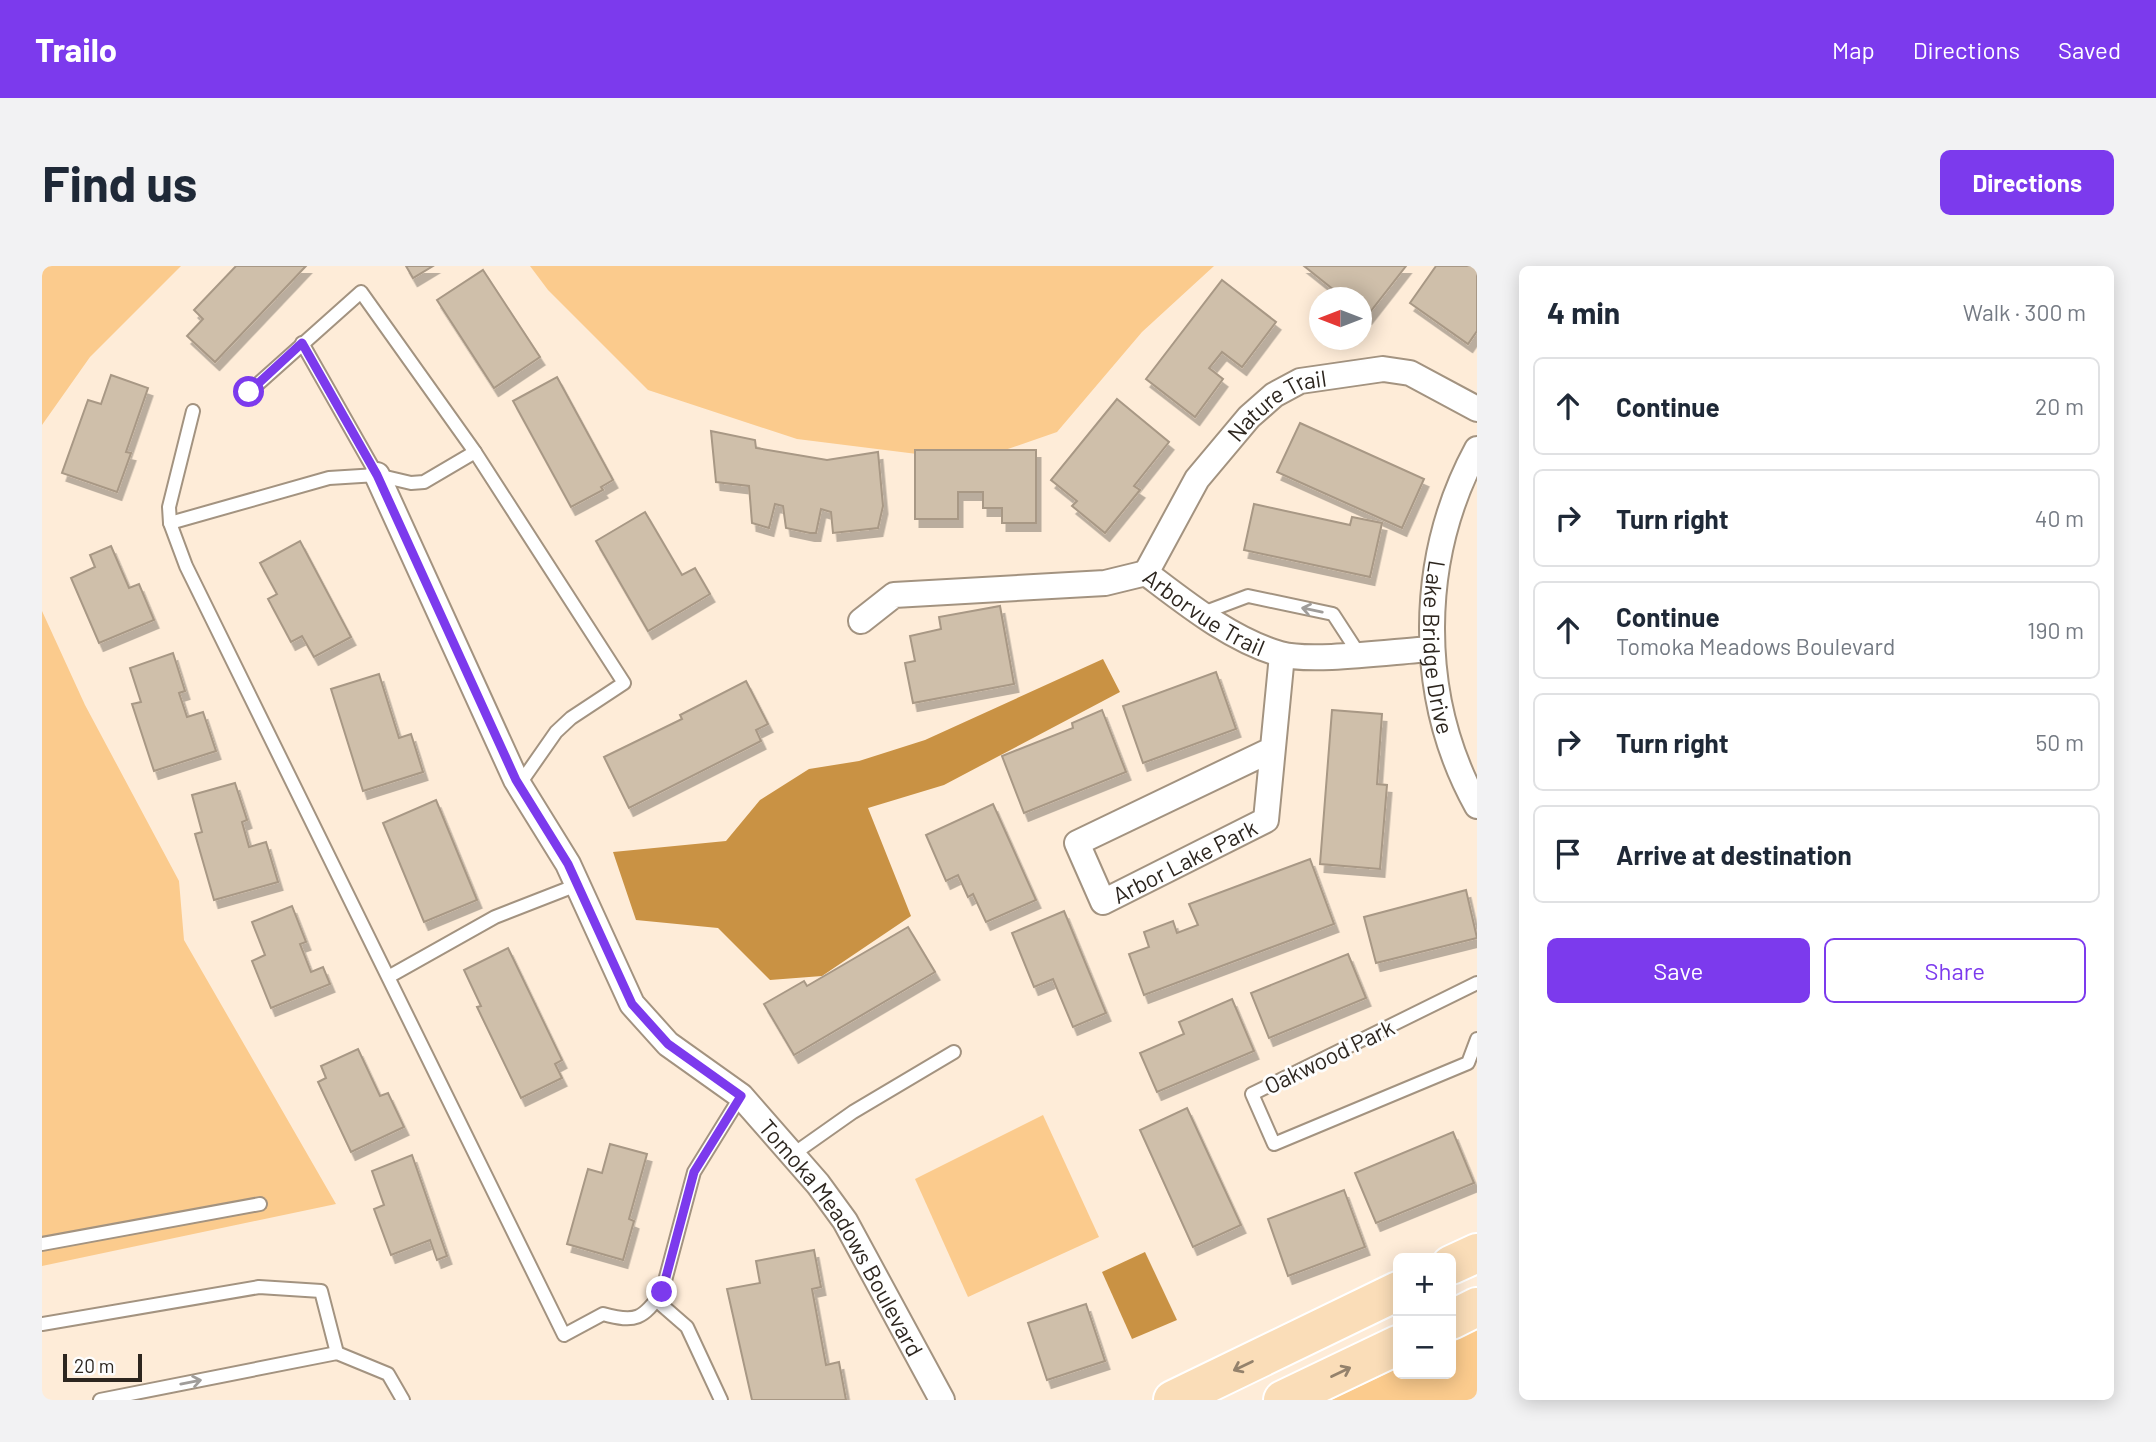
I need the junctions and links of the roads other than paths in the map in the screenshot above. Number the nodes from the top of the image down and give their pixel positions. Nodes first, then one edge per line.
1 (302, 343) junction
2 (249, 392) dead end
3 (1477, 409) edge
4 (193, 411) dead end
5 (1477, 449) edge
6 (475, 452) junction
7 (377, 475) junction
8 (170, 523) junction
9 (1146, 573) junction
10 (1200, 614) junction
11 (861, 621) dead end
12 (1432, 649) junction
13 (1282, 654) junction
14 (1359, 654) junction
15 (1271, 750) junction
16 (519, 785) junction
17 (1477, 806) edge
18 (578, 885) junction
19 (390, 976) junction
20 (1477, 983) edge
21 (1477, 1039) edge
22 (954, 1052) dead end
23 (741, 1096) junction
24 (792, 1155) junction
25 (260, 1204) dead end
26 (42, 1244) edge
27 (1477, 1253) edge
28 (1456, 1263) edge
29 (1393, 1293) edge
30 (656, 1300) junction
31 (1477, 1307) edge
32 (1456, 1318) edge
33 (42, 1324) edge
34 (1393, 1347) edge
35 (337, 1353) junction
36 (100, 1400) edge
37 (403, 1400) edge
38 (721, 1400) edge
39 (942, 1400) edge
40 (1173, 1400) edge
41 (1283, 1400) edge

1 - 2 lane
1 - 6 lane
1 - 7 lane
3 - 9 street, Nature Trail
4 - 8 lane
5 - 12 street, Lake Bridge Drive
6 - 7 lane
6 - 16 lane
7 - 8 lane
7 - 16 street, Tomoka Meadows Boulevard
8 - 19 lane
9 - 10 street, Arborvue Trail
9 - 11 street, Arborvue Trail
10 - 13 street, Arborvue Trail
14 -> 10 lane
12 - 14 street, Arborvue Trail
12 - 17 street, Lake Bridge Drive
13 - 14 street, Arborvue Trail
13 - 15 street, Arbor Lake Park
15 - 15 street, Arbor Lake Park
16 - 18 street, Tomoka Meadows Boulevard
18 - 19 lane
18 - 23 street, Tomoka Meadows Boulevard
19 - 30 lane
20 - 21 lane, Oakwood Park
22 - 24 lane
23 - 24 street, Tomoka Meadows Boulevard
23 - 30 lane
24 - 39 street, Tomoka Meadows Boulevard
25 - 26 lane
27 - 28 main road
29 -> 40 main road
30 - 38 lane
31 - 32 main road
33 - 35 lane
41 -> 34 main road
36 -> 35 lane
35 - 37 lane

